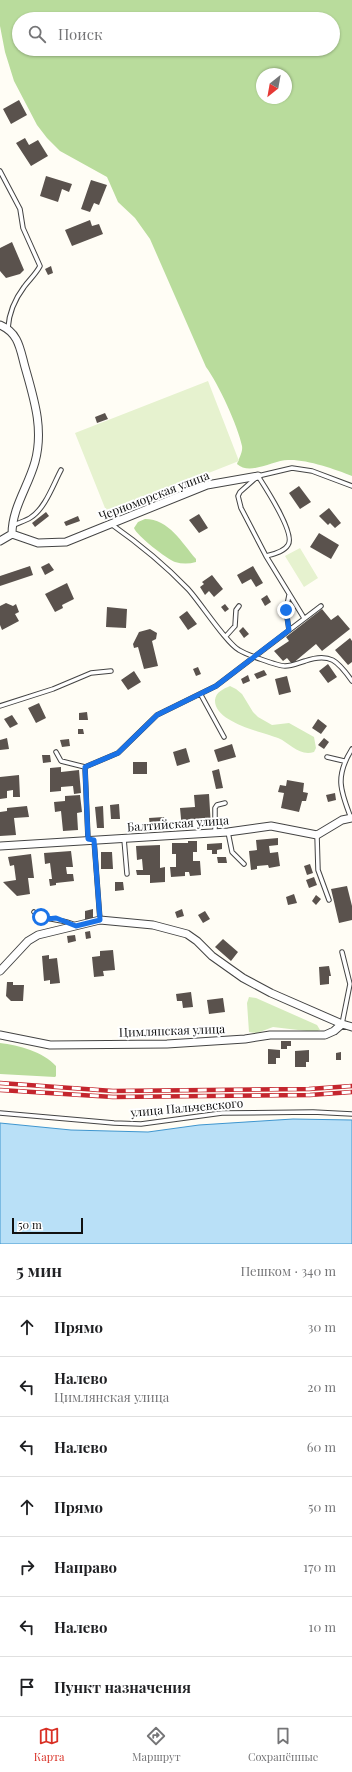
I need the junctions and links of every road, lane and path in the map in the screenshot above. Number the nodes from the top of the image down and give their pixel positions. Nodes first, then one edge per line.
1 (0, 171) edge
2 (0, 325) edge
3 (8, 328) junction
4 (61, 470) dead end
5 (258, 476) junction
6 (352, 486) edge
7 (111, 524) junction
8 (12, 526) junction
9 (12, 534) junction
10 (0, 541) edge
11 (266, 556) junction
12 (289, 595) junction
13 (239, 606) dead end
14 (321, 606) dead end
15 (304, 618) junction
16 (289, 630) junction
17 (226, 636) junction
18 (256, 656) junction
19 (111, 671) dead end
20 (352, 681) edge
21 (201, 695) junction
22 (0, 706) edge
23 (224, 737) dead end
24 (352, 749) edge
25 (56, 752) dead end
26 (327, 757) dead end
27 (344, 761) junction
28 (85, 767) junction
29 (226, 803) dead end
30 (351, 818) edge
31 (228, 832) junction
32 (215, 833) junction
33 (317, 835) junction
34 (124, 839) junction
35 (91, 840) junction
36 (0, 846) edge
37 (244, 864) dead end
38 (127, 874) dead end
39 (329, 900) dead end
40 (34, 912) dead end
41 (100, 920) junction
42 (76, 926) junction
43 (342, 952) dead end
44 (0, 972) edge
45 (342, 1024) junction
46 (352, 1027) edge
47 (0, 1035) edge
48 (0, 1113) edge
49 (352, 1114) edge

1 - 3 lane
2 - 3 street
3 - 8 street
4 - 8 lane
5 - 6 lane, Черноморская улица
5 - 7 street, Черноморская улица
5 - 11 lane
5 - 11 lane
7 - 9 street, Черноморская улица
7 - 17 lane
8 - 9 street
9 - 10 street
11 - 12 lane
12 - 15 lane
12 - 16 lane
13 - 17 lane
14 - 15 lane
15 - 16 lane
16 - 18 lane
17 - 18 lane
18 - 20 lane
18 - 21 lane
19 - 22 lane
21 - 23 lane
21 - 28 lane
24 - 27 lane
25 - 28 lane
26 - 27 lane
27 - 30 lane
28 - 35 lane
29 - 32 lane
30 - 33 street
31 - 32 street, Балтийская улица
31 - 33 street, Балтийская улица
31 - 37 lane
32 - 34 street, Балтийская улица
33 - 39 lane
34 - 35 street, Балтийская улица
34 - 38 lane
35 - 36 street, Балтийская улица
35 - 41 lane
40 - 42 lane
41 - 42 street
41 - 45 street
42 - 44 street
43 - 45 lane
45 - 46 street
45 - 47 street, Цимлянская улица
48 - 49 lane, улица Пальчевского

